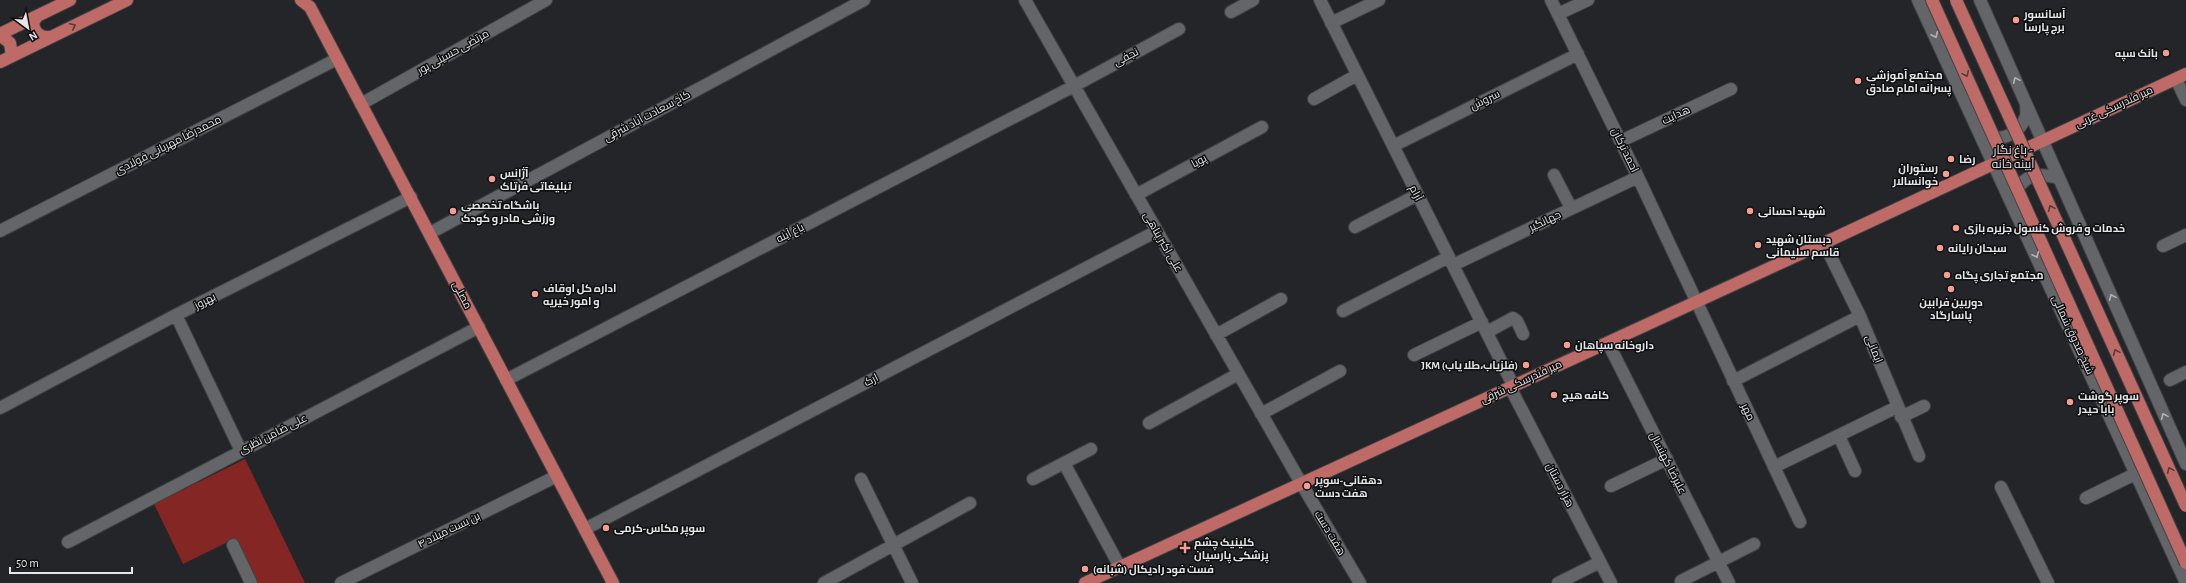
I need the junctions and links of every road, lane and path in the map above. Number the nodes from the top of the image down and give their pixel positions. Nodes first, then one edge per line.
1 (70, 0) edge
2 (127, 0) edge
3 (546, 0) edge
4 (864, 0) edge
5 (1025, 0) edge
6 (1253, 0) edge
7 (1320, 0) edge
8 (1379, 0) edge
9 (1551, 0) edge
10 (1588, 0) edge
11 (1918, 0) edge
12 (1932, 0) edge
13 (1956, 0) edge
14 (1980, 0) edge
15 (307, 2) edge
16 (1231, 12) dead end
17 (1558, 14) junction
18 (38, 16) junction
19 (1331, 23) junction
20 (1179, 29) dead end
21 (0, 35) edge
22 (49, 37) junction
23 (1578, 54) junction
24 (12, 56) junction
25 (337, 58) junction
26 (0, 62) edge
27 (1357, 75) junction
28 (2181, 76) edge
29 (1074, 86) junction
30 (1731, 89) dead end
31 (1314, 99) dead end
32 (2186, 100) edge
33 (2026, 103) junction
34 (361, 104) junction
35 (1262, 127) dead end
36 (1978, 128) junction
37 (1620, 141) junction
38 (2043, 141) junction
39 (1393, 146) junction
40 (1994, 164) junction
41 (1554, 176) dead end
42 (1638, 176) junction
43 (2059, 178) junction
44 (1136, 195) junction
45 (1417, 195) junction
46 (411, 197) junction
47 (2012, 202) junction
48 (1571, 208) junction
49 (1355, 227) dead end
50 (0, 231) edge
51 (1157, 231) junction
52 (430, 233) junction
53 (2186, 235) edge
54 (1824, 243) junction
55 (2163, 246) dead end
56 (1451, 261) junction
57 (1281, 299) dead end
58 (1695, 302) junction
59 (1343, 311) dead end
60 (176, 315) junction
61 (1860, 316) junction
62 (479, 327) junction
63 (1484, 327) junction
64 (1523, 334) dead end
65 (1216, 335) junction
66 (1608, 343) junction
67 (1414, 355) dead end
68 (1340, 371) dead end
69 (2186, 372) edge
70 (1238, 374) junction
71 (506, 380) junction
72 (2170, 380) dead end
73 (1733, 381) junction
74 (1512, 386) junction
75 (1924, 406) dead end
76 (0, 408) edge
77 (1899, 412) junction
78 (1261, 414) junction
79 (1149, 424) dead end
80 (1839, 436) junction
81 (2183, 447) edge
82 (1091, 449) dead end
83 (241, 451) junction
84 (1919, 456) dead end
85 (1666, 459) junction
86 (1064, 463) junction
87 (2186, 464) edge
88 (1774, 467) junction
89 (1855, 471) dead end
90 (2136, 473) junction
91 (557, 476) junction
92 (861, 479) dead end
93 (1033, 479) dead end
94 (1301, 483) junction
95 (1611, 486) dead end
96 (2001, 487) dead end
97 (2086, 498) dead end
98 (970, 503) dead end
99 (2186, 506) edge
100 (1800, 522) dead end
101 (585, 528) junction
102 (68, 542) dead end
103 (1754, 544) dead end
104 (233, 545) dead end
105 (893, 545) junction
106 (1600, 562) junction
107 (1719, 562) junction
108 (2186, 563) edge
109 (1120, 567) junction
110 (1681, 581) dead end
111 (251, 583) edge
112 (341, 583) edge
113 (613, 583) edge
114 (824, 583) edge
115 (912, 583) edge
116 (1085, 583) edge
117 (1360, 583) edge
118 (1558, 583) edge
119 (1611, 583) edge
120 (1729, 583) edge
121 (2048, 583) edge
122 (2186, 583) edge

1 - 18 main road
22 -> 2 main road
3 - 34 street, مرتضی حسینی پور
4 - 52 street, کاخ سعادت آباد شرقی
5 - 29 street, علی اکبر پناهی
6 - 16 street
7 - 19 street, آرام
8 - 19 street
9 - 17 street, احمد ترکان
10 - 17 street
11 -> 36 street, شیخ صدوق شمالی
12 -> 108 main road, شیخ صدوق شمالی, bridge
99 -> 13 main road, bridge
33 -> 14 street
15 - 25 main road, مصلی
17 - 23 street, احمد ترکان
18 - 21 main road
18 - 22 main road
19 - 27 street, آرام
20 - 29 street, نجفی
21 - 24 main road
22 - 24 main road
23 - 37 street, احمد ترکان
23 - 39 street, سروش
24 - 26 main road
25 - 34 main road, مصلی
25 - 50 street, محمدرضا مهربانی فولادی
27 - 31 street
27 - 39 street, آرام
28 - 32 street
28 - 38 main road, میر فندرسکی غربی
29 - 44 street, علی اکبر پناهی
29 - 71 street, باغ آینه
30 - 37 street, هدایت
33 - 36 street
33 - 38 street
34 - 46 main road, مصلی
35 - 44 street, پویا
36 - 40 street, شیخ صدوق شمالی
37 - 42 street, احمد ترکان
38 - 40 main road, میر فندرسکی شرقی
38 - 43 street
39 - 45 street, آرام
40 - 47 street, شیخ صدوق شمالی
40 - 54 main road, میر فندرسکی شرقی
41 - 48 street
42 - 48 street, جهانگیر
42 - 58 street, احمد ترکان
43 - 47 street
81 -> 43 street
44 - 51 street, علی اکبر پناهی
45 - 49 street
45 - 56 street, آرام
46 - 52 main road, مصلی
46 - 60 street, بهروز
47 -> 90 street, شیخ صدوق شمالی
48 - 56 street, جهانگیر
51 - 65 street, علی اکبر پناهی
51 - 101 street, ارک
52 - 62 main road, مصلی
53 - 55 street
54 - 58 main road, میر فندرسکی شرقی
54 - 61 street, ایمانی
56 - 59 street, جهانگیر
56 - 63 street, آرام
57 - 65 street
58 - 66 main road, میر فندرسکی شرقی
58 - 73 street, مهر
60 - 76 street, بهروز
60 - 83 street
61 - 73 street
61 - 77 street, ایمانی
62 - 71 main road, مصلی
62 - 83 street, علی ضامن نظری
63 - 64 street
63 - 67 street
63 - 74 street, آرام
65 - 70 street, علی اکبر پناهی
66 - 74 main road, میر فندرسکی شرقی
66 - 85 street, علیرضا کهنسال
68 - 78 street
69 - 72 street
70 - 78 street, علی اکبر پناهی
70 - 79 street
71 - 91 main road, مصلی
73 - 88 street, مهر
74 - 94 main road, میر فندرسکی شرقی
74 - 106 street, هزار دستان
75 - 77 street
77 - 80 street
77 - 84 street, ایمانی
78 - 94 street, علی اکبر پناهی
80 - 88 street
80 - 89 street
81 - 87 street
82 - 86 street
83 - 102 street, علی ضامن نظری
85 - 95 street
85 - 107 street, علیرضا کهنسال
86 - 93 street
86 - 109 street
88 - 100 street, مهر
90 - 97 street
90 - 122 street, شیخ صدوق شمالی
91 - 101 main road, مصلی
91 - 112 street, بن بست میلاد ۴
92 - 105 street
94 - 109 main road, میر فندرسکی شرقی
94 - 117 street, هفت دست
96 - 121 street
98 - 105 street
101 - 113 main road, مصلی
103 - 107 street
104 - 111 street
105 - 114 street
105 - 115 street
106 - 118 street
106 - 119 street, هزار دستان
107 - 110 street
107 - 120 street, علیرضا کهنسال
109 - 116 main road, میر فندرسکی شرقی

